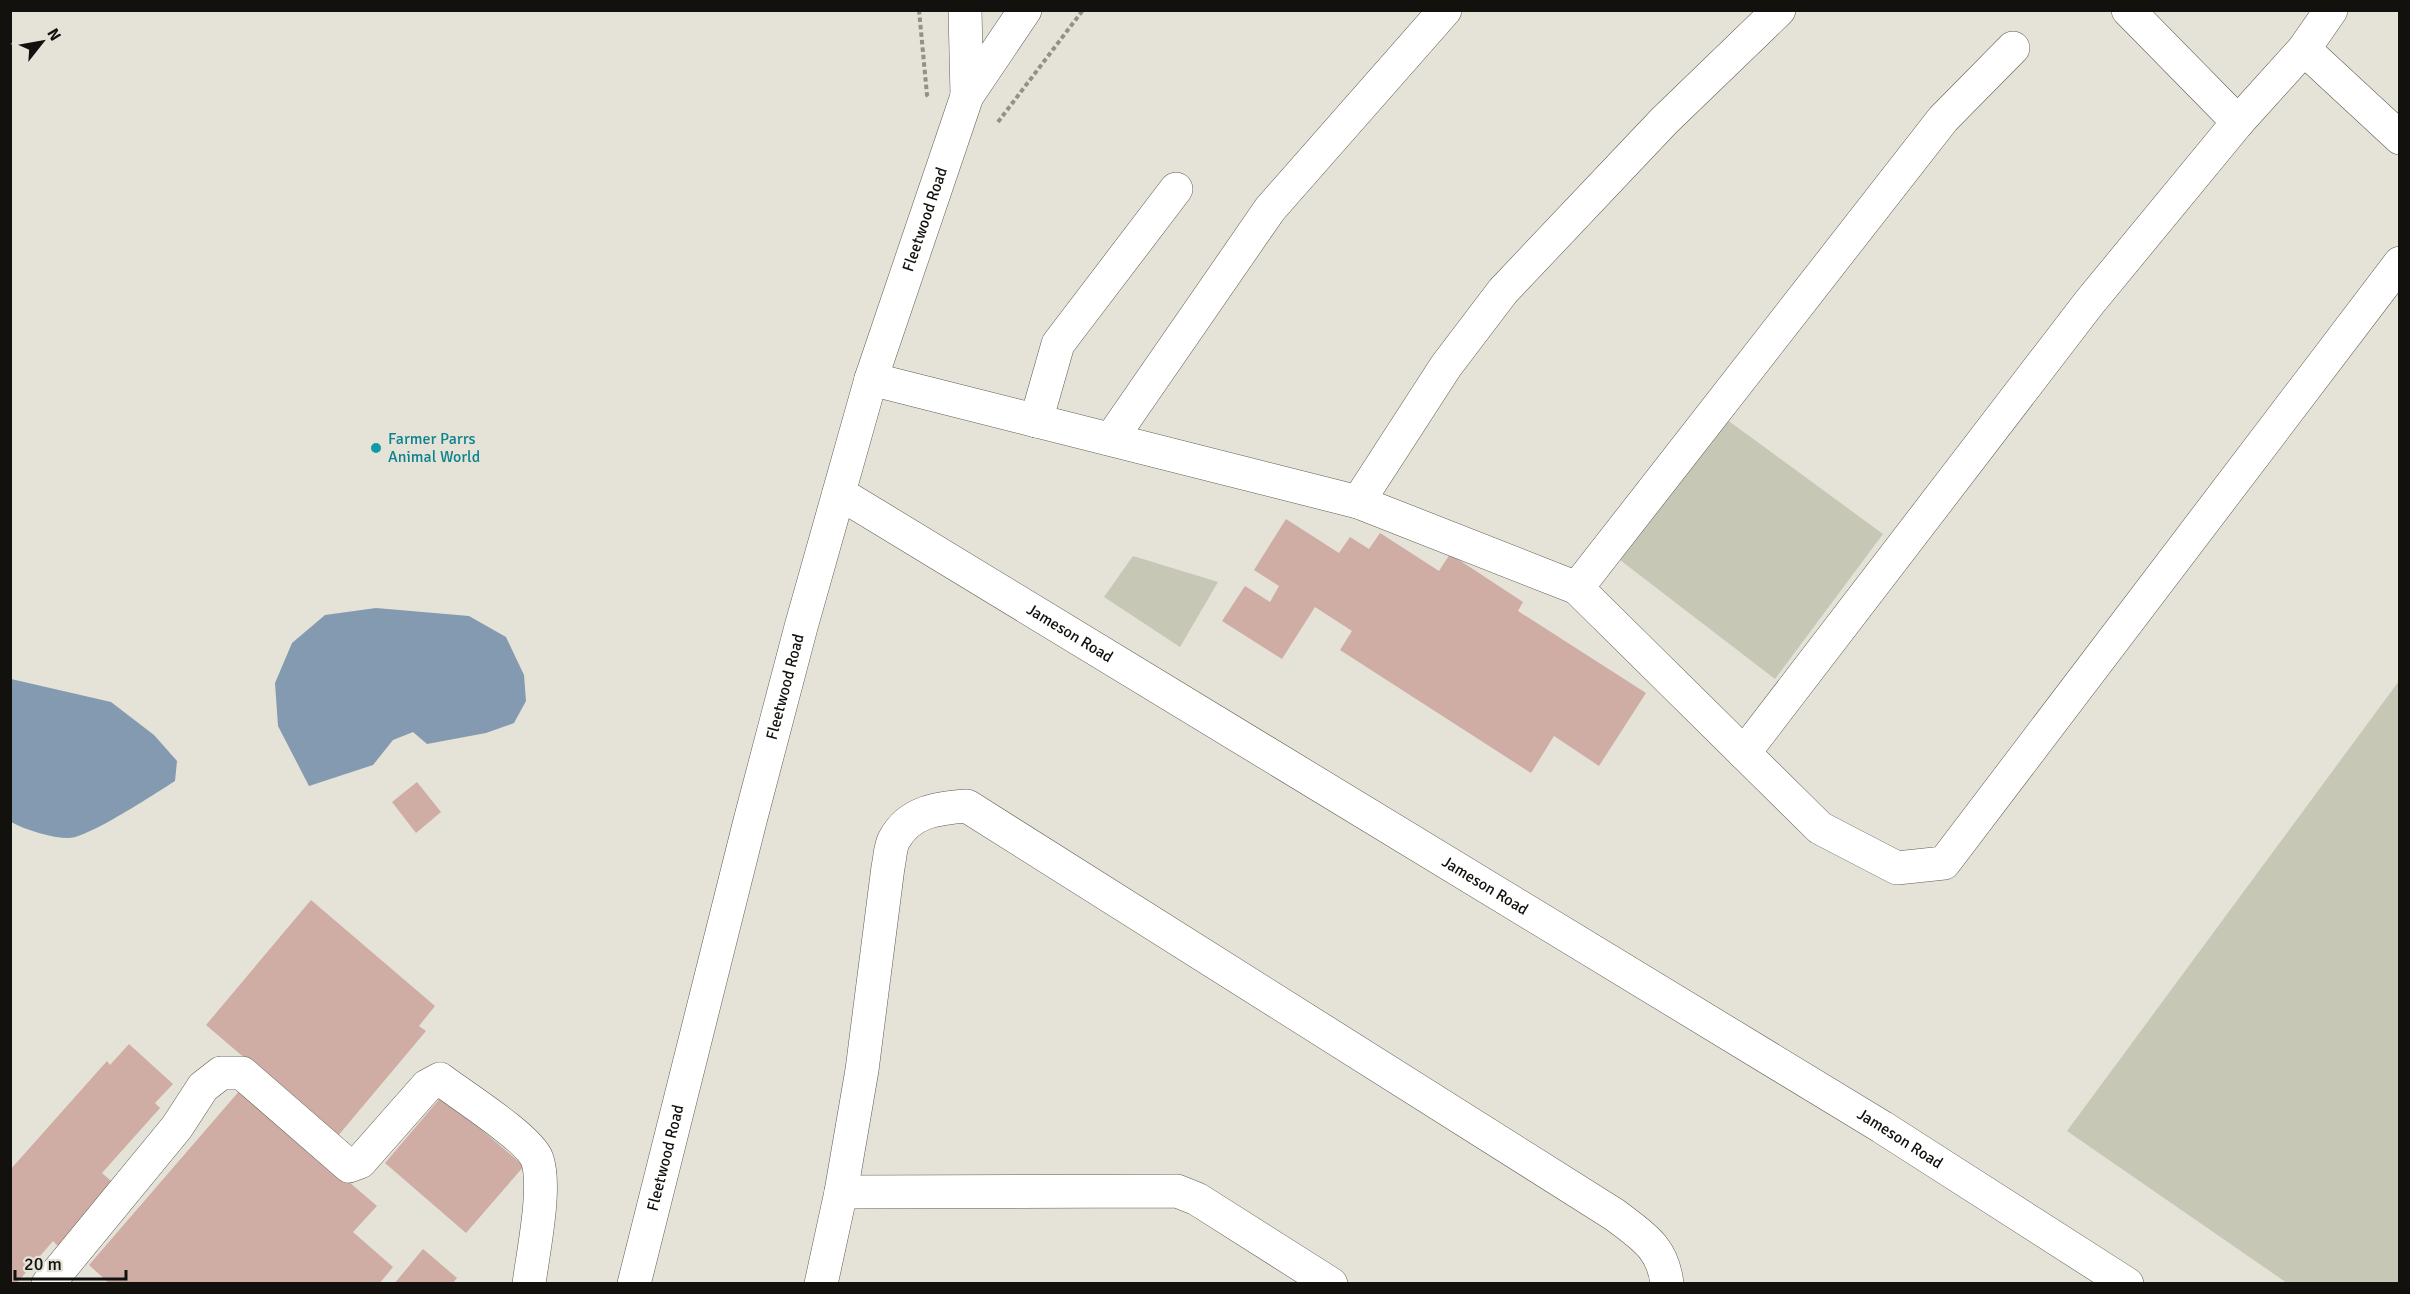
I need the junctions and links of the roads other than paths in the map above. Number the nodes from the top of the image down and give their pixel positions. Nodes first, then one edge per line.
1 (965, 10) edge
2 (1025, 10) edge
3 (1444, 10) edge
4 (1779, 10) edge
5 (2128, 10) edge
6 (2331, 10) edge
7 (2013, 48) dead end
8 (2304, 49) junction
9 (967, 96) junction
10 (2238, 122) junction
11 (2400, 138) edge
12 (1176, 189) dead end
13 (2400, 263) edge
14 (872, 379) junction
15 (1036, 421) junction
16 (1112, 439) junction
17 (838, 493) junction
18 (1358, 502) junction
19 (1577, 588) junction
20 (1744, 753) junction
21 (841, 1192) junction
22 (822, 1283) edge
23 (48, 1284) edge
24 (529, 1284) edge
25 (634, 1284) edge
26 (1331, 1284) edge
27 (1667, 1284) edge
28 (2127, 1284) edge

1 - 9 street, Fleetwood Road
2 - 9 street, Fleetwood Road
3 - 16 street
4 - 18 street
5 - 10 street
6 - 8 street
7 - 19 street
8 - 10 street
8 - 11 street
9 - 14 street, Fleetwood Road
10 - 20 street
12 - 15 street
13 - 20 street
14 - 15 street
14 - 17 street, Fleetwood Road
15 - 16 street
16 - 18 street
17 - 25 street, Fleetwood Road
17 - 28 street, Jameson Road
18 - 19 street
19 - 20 street
21 - 22 street
21 - 26 street
21 - 27 street
23 - 24 street

